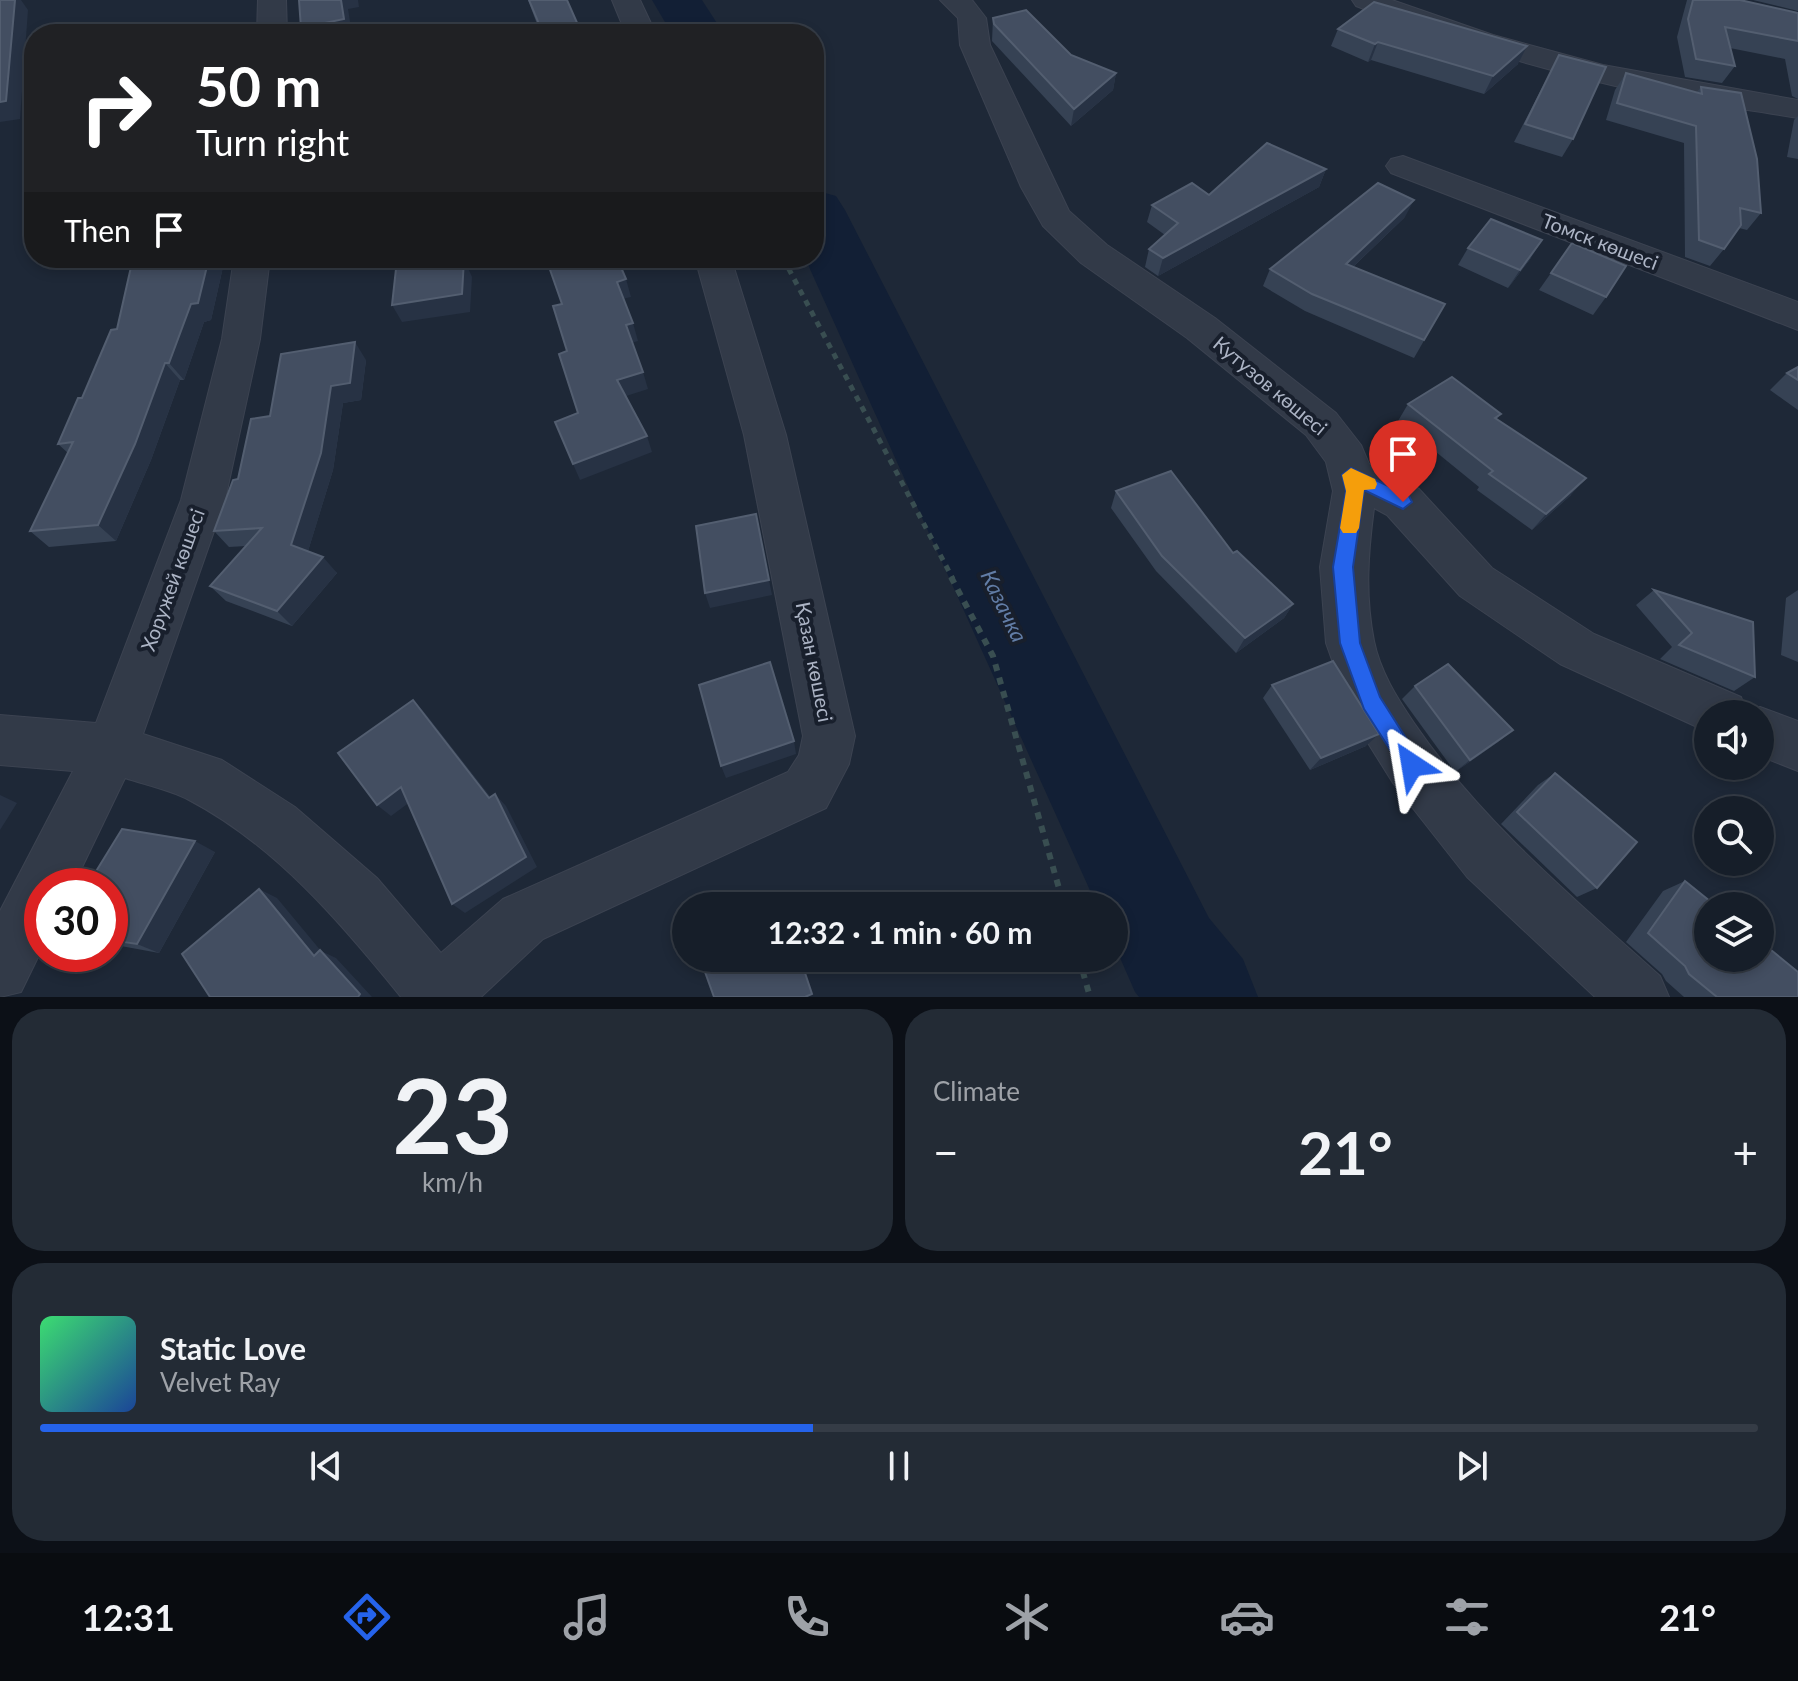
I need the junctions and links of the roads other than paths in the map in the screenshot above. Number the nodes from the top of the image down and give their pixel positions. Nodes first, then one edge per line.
1 (272, 0) edge
2 (626, 0) edge
3 (954, 0) edge
4 (1366, 0) edge
5 (272, 24) edge
6 (637, 24) edge
7 (1798, 109) edge
8 (1403, 166) dead end
9 (251, 268) edge
10 (717, 268) edge
11 (1798, 317) edge
12 (1351, 475) junction
13 (1694, 701) edge
14 (1774, 737) edge
15 (0, 740) edge
16 (1798, 746) edge
17 (112, 749) junction
18 (53, 868) edge
19 (24, 925) edge
20 (0, 971) edge
21 (439, 997) edge
22 (1639, 997) edge

1 - 5 street
2 - 6 street
3 - 12 street, Кутузов көшесі
4 - 7 street
8 - 11 street, Томск көшесі
9 - 17 street, Хоружей көшесі
10 - 21 street, Қазан көшесі
12 - 13 street
12 - 22 street, Кутузов көшесі
14 - 16 street
15 - 17 street, Қазан көшесі
17 - 18 street, Хоружей көшесі
17 - 21 street, Қазан көшесі
19 - 20 street, Хоружей көшесі

